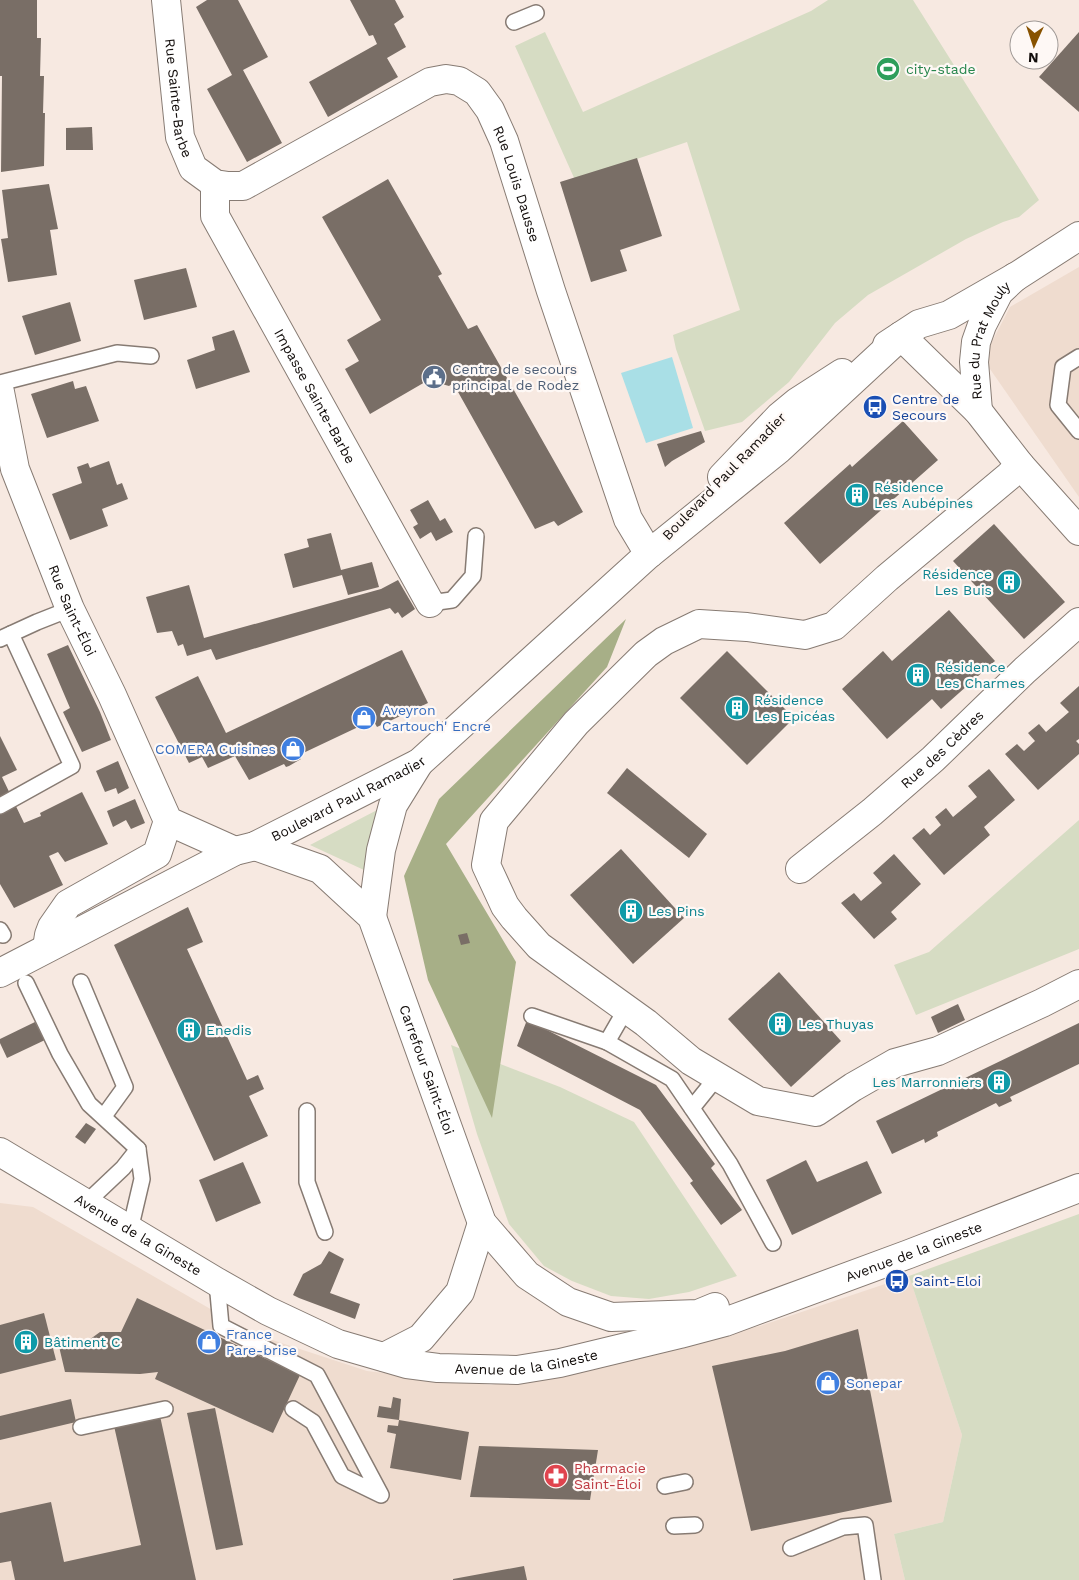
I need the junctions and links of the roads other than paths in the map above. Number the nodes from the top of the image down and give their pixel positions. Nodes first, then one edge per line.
1 (166, 0) edge
2 (536, 13) dead end
3 (514, 22) dead end
4 (215, 184) junction
5 (1079, 226) edge
6 (1079, 236) edge
7 (1017, 276) junction
8 (910, 330) junction
9 (152, 356) dead end
10 (1079, 357) edge
11 (1, 396) edge
12 (978, 411) junction
13 (1079, 431) edge
14 (1020, 465) junction
15 (1079, 531) edge
16 (476, 536) dead end
17 (649, 554) junction
18 (430, 603) joint
19 (70, 609) junction
20 (1079, 622) edge
21 (6, 637) edge
22 (419, 763) junction
23 (0, 806) edge
24 (168, 821) junction
25 (200, 835) junction
26 (245, 848) junction
27 (157, 854) junction
28 (800, 869) dead end
29 (372, 917) junction
30 (47, 948) junction
31 (0, 973) edge
32 (81, 982) dead end
33 (26, 983) dead end
34 (1079, 984) edge
35 (626, 1009) junction
36 (532, 1016) dead end
37 (607, 1042) junction
38 (718, 1077) junction
39 (692, 1108) junction
40 (307, 1111) dead end
41 (104, 1116) junction
42 (138, 1149) junction
43 (0, 1152) edge
44 (1079, 1171) edge
45 (1079, 1188) edge
46 (86, 1203) junction
47 (482, 1223) junction
48 (130, 1230) junction
49 (325, 1232) dead end
50 (773, 1243) dead end
51 (217, 1282) junction
52 (698, 1314) joint
53 (384, 1356) junction
54 (165, 1409) dead end
55 (293, 1409) dead end
56 (81, 1427) dead end
57 (685, 1482) dead end
58 (665, 1486) dead end
59 (695, 1525) dead end
60 (674, 1526) dead end
61 (791, 1548) dead end
62 (873, 1580) edge

1 - 4 street, Rue Sainte-Barbe
2 - 3 lane
4 - 17 street, Rue Louis Dausse
4 - 18 street, Impasse Sainte-Barbe
5 - 8 street, Boulevard Paul Ramadier
6 - 7 street, Boulevard Paul Ramadier
7 - 8 street, Boulevard Paul Ramadier
7 - 12 street, Rue du Prat Mouly
8 - 12 street, Rue du Prat Mouly
8 - 17 street, Boulevard Paul Ramadier
9 - 11 lane
10 - 13 lane
11 - 19 street, Rue Saint-Éloi
12 - 14 street, Rue du Prat Mouly
14 - 15 street, Rue du Prat Mouly
14 - 35 street
16 - 18 lane
17 - 22 street, Boulevard Paul Ramadier
19 - 21 lane
19 - 24 street, Rue Saint-Éloi
20 - 28 street, Rue des Cèdres
21 - 23 lane
22 - 26 street, Boulevard Paul Ramadier
22 - 29 street, Carrefour Saint-Éloi
24 - 25 street
24 - 27 street
25 - 26 street
25 - 27 street
26 - 29 street, Carrefour Saint-Éloi
26 - 30 street, Boulevard Paul Ramadier
27 - 30 street
29 - 47 street, Carrefour Saint-Éloi
30 - 31 street, Boulevard Paul Ramadier
32 - 41 lane
33 - 41 lane
34 - 38 street
35 - 37 lane
35 - 38 street
36 - 37 lane
37 - 39 lane
38 - 39 lane
39 - 50 lane
40 - 49 lane
41 - 42 lane
42 - 46 lane
42 - 48 lane
43 - 46 street, Avenue de la Gineste
44 - 52 street, Avenue de la Gineste
45 - 53 street, Avenue de la Gineste
46 - 48 street, Avenue de la Gineste
47 - 52 street, Carrefour Saint-Éloi
47 - 53 street
48 - 51 street, Avenue de la Gineste
51 - 53 street, Avenue de la Gineste
51 - 55 lane
54 - 56 lane
57 - 58 lane
59 - 60 lane
61 - 62 lane

